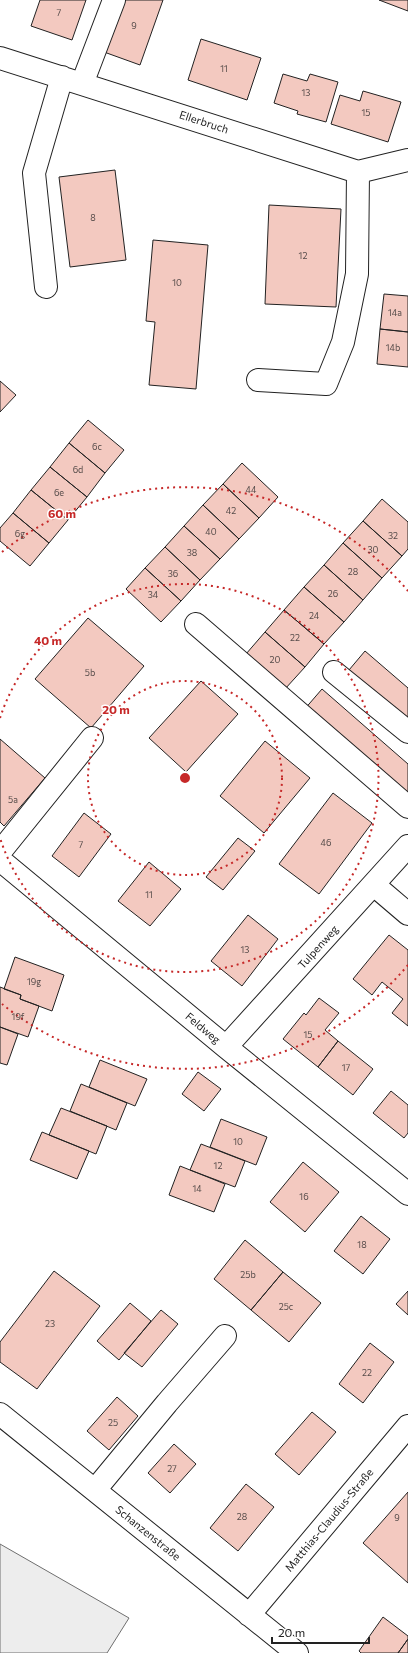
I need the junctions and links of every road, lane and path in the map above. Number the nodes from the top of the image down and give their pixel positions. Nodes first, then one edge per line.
1 (114, 0) edge
2 (0, 58) edge
3 (72, 81) junction
4 (408, 160) edge
5 (358, 172) junction
6 (46, 287) dead end
7 (258, 380) dead end
8 (196, 624) dead end
9 (334, 672) dead end
10 (408, 732) edge
11 (92, 738) dead end
12 (408, 806) edge
13 (408, 846) edge
14 (0, 852) edge
15 (0, 860) edge
16 (374, 885) junction
17 (408, 914) edge
18 (226, 1047) junction
19 (408, 1194) edge
20 (225, 1336) dead end
21 (0, 1414) edge
22 (408, 1426) edge
23 (95, 1490) junction
24 (249, 1615) junction
25 (297, 1653) edge

1 - 3 street
2 - 3 street, Ellerbruch
3 - 5 street, Ellerbruch
3 - 6 street
4 - 5 street
5 - 7 street
8 - 12 street
9 - 10 street
11 - 14 street
13 - 16 street, Tulpenweg
15 - 18 street, Feldweg
16 - 17 street
16 - 18 street, Tulpenweg
18 - 19 street, Feldweg
20 - 23 street
21 - 23 street, Schanzenstraße
22 - 24 street, Matthias-Claudius-Straße
23 - 24 street, Schanzenstraße
24 - 25 street, Schanzenstraße

